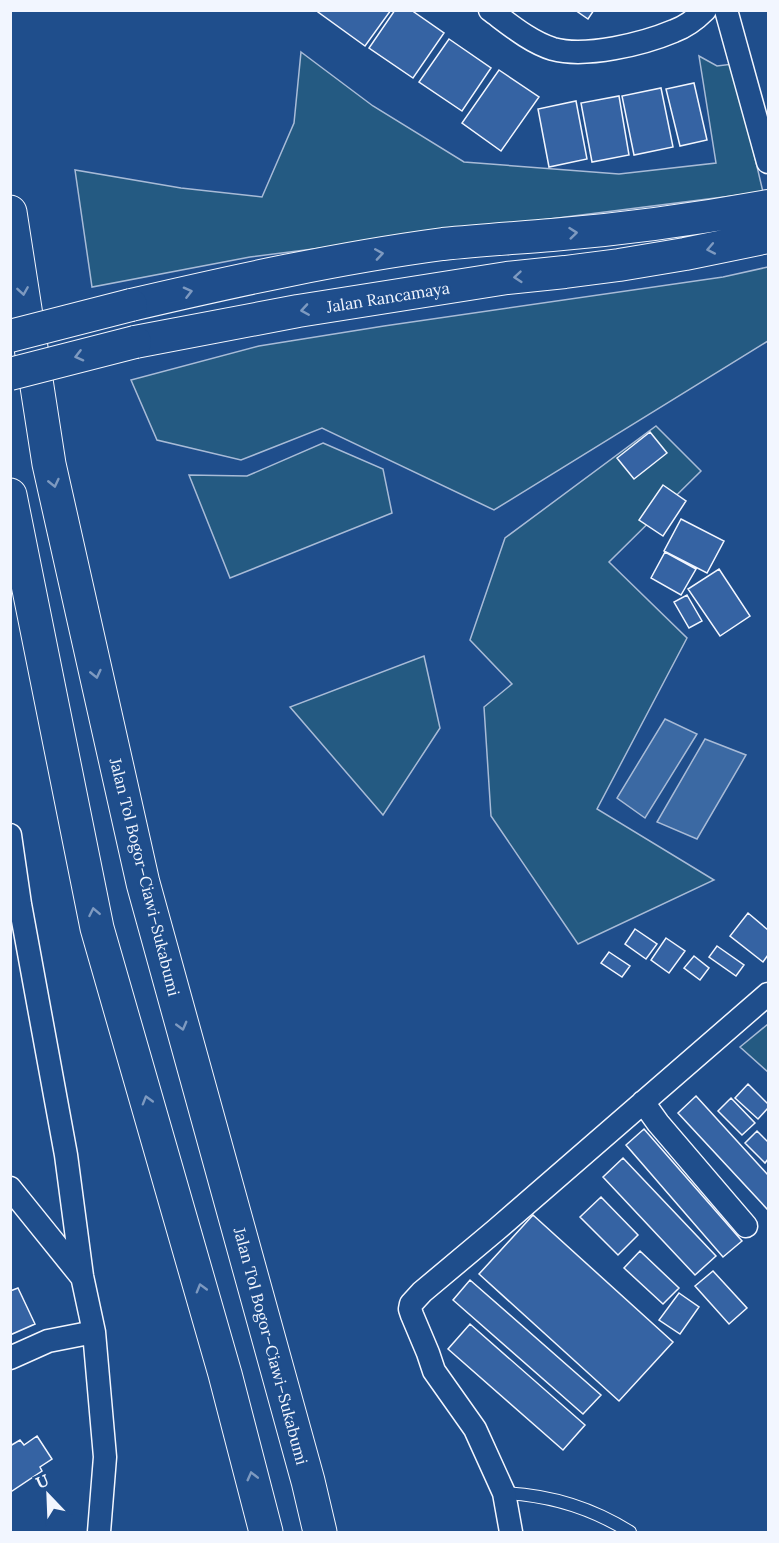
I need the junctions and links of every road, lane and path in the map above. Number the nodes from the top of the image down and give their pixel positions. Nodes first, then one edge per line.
1 (490, 10) edge
2 (705, 10) edge
3 (726, 10) edge
4 (768, 162) edge
5 (768, 206) edge
6 (10, 212) edge
7 (768, 237) edge
8 (10, 336) edge
9 (10, 374) edge
10 (10, 495) edge
11 (10, 835) edge
12 (768, 994) edge
13 (643, 1102) junction
14 (10, 1188) edge
15 (746, 1226) dead end
16 (82, 1276) junction
17 (94, 1332) junction
18 (10, 1358) edge
19 (504, 1493) junction
20 (99, 1533) edge
21 (266, 1533) edge
22 (320, 1533) edge
23 (510, 1533) edge
24 (630, 1533) edge

1 - 2 street
3 - 4 street
8 -> 5 street, bridge
6 -> 22 highway, Jalan Tol Bogor–Ciawi–Sukabumi
7 -> 9 street, Jalan Rancamaya, bridge
21 -> 10 highway
11 - 16 street
12 - 13 street
13 - 15 street
13 - 19 street
14 - 16 street
16 - 17 street
17 - 18 street
17 - 20 street
19 - 23 street
19 - 24 lane

